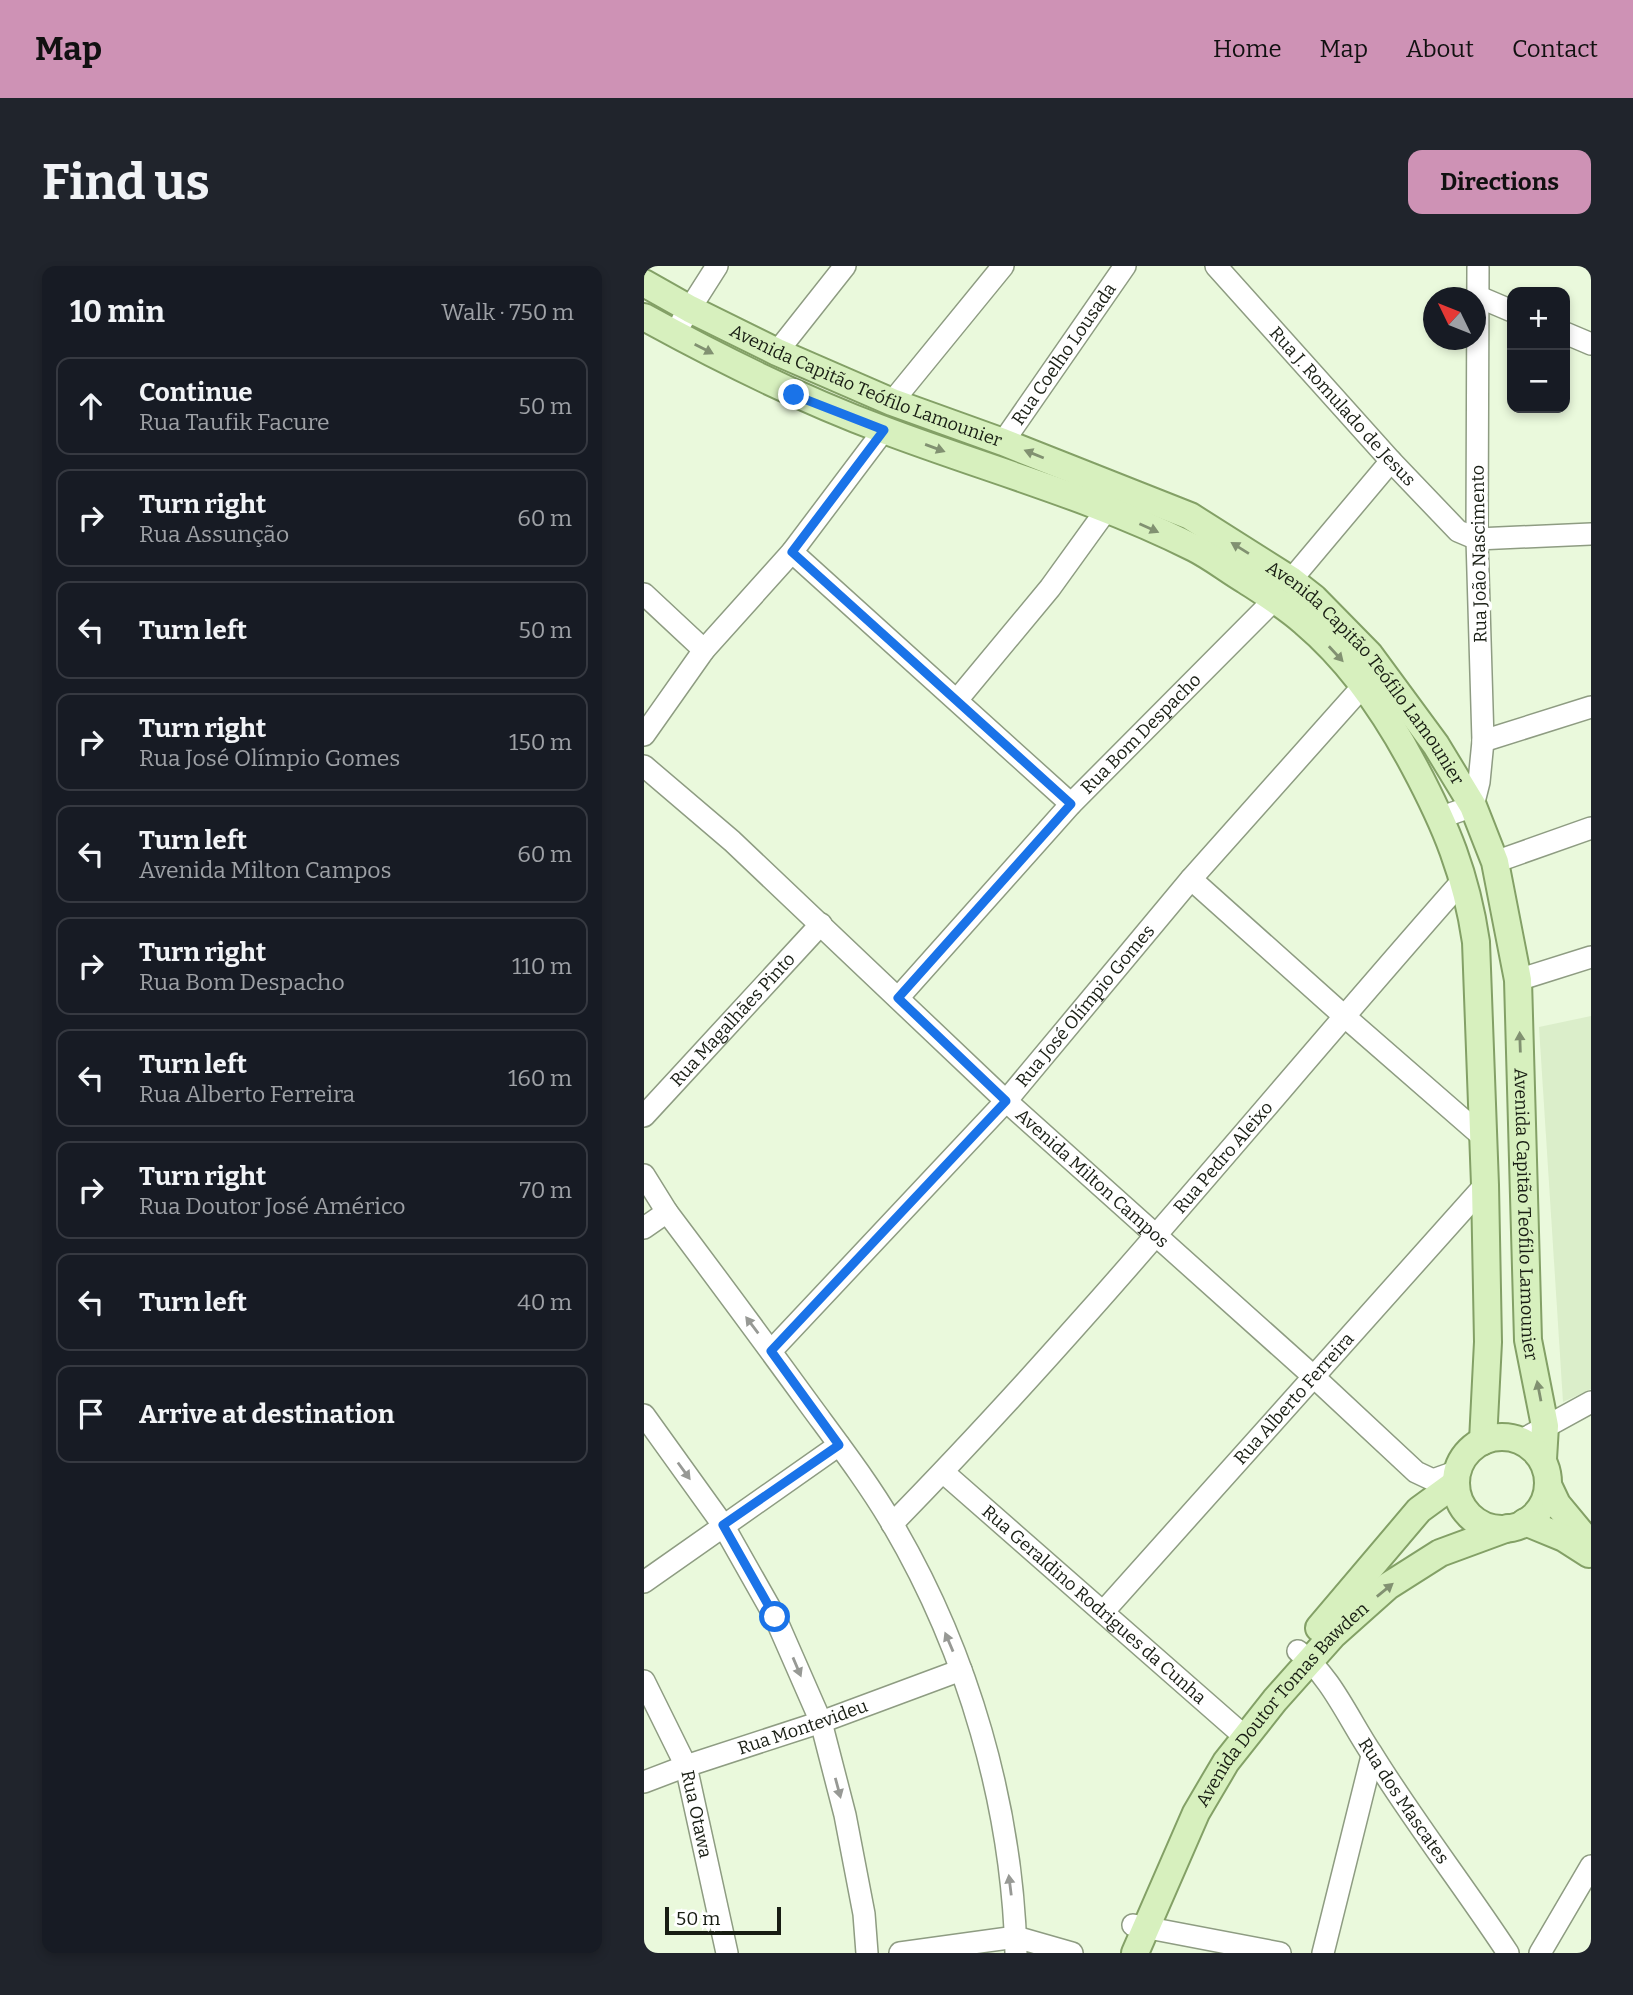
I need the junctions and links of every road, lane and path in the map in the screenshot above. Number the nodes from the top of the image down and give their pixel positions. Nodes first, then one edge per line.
1 (717, 266) edge
2 (845, 266) edge
3 (1003, 266) edge
4 (1125, 266) edge
5 (1216, 266) edge
6 (1477, 267) edge
7 (644, 283) edge
8 (1478, 287) edge
9 (1486, 301) edge
10 (690, 309) junction
11 (1507, 309) edge
12 (644, 317) edge
13 (674, 334) junction
14 (1570, 335) edge
15 (1591, 344) edge
16 (1479, 350) edge
17 (777, 352) junction
18 (805, 363) junction
19 (794, 395) junction
20 (892, 402) junction
21 (884, 430) junction
22 (1003, 442) junction
23 (1391, 461) junction
24 (1107, 509) junction
25 (1591, 534) edge
26 (1477, 539) junction
27 (792, 552) junction
28 (1283, 590) junction
29 (644, 594) edge
30 (704, 650) junction
31 (1363, 686) junction
32 (957, 700) junction
33 (1591, 707) edge
34 (644, 735) edge
35 (1483, 741) junction
36 (644, 766) edge
37 (1071, 804) junction
38 (1473, 806) junction
39 (1442, 817) junction
40 (1591, 828) edge
41 (1495, 862) junction
42 (1191, 879) junction
43 (1463, 880) junction
44 (821, 924) junction
45 (1591, 957) edge
46 (1518, 980) junction
47 (898, 998) junction
48 (1343, 1016) junction
49 (1006, 1101) junction
50 (644, 1116) edge
51 (1483, 1137) junction
52 (644, 1175) edge
53 (1485, 1185) junction
54 (667, 1212) junction
55 (644, 1228) edge
56 (1158, 1235) junction
57 (771, 1351) junction
58 (1313, 1376) junction
59 (1591, 1402) edge
60 (644, 1415) edge
61 (1545, 1426) junction
62 (1483, 1441) junction
63 (1520, 1441) junction
64 (839, 1445) junction
65 (1543, 1459) junction
66 (943, 1472) junction
67 (1457, 1477) junction
68 (1548, 1485) junction
69 (892, 1524) junction
70 (723, 1525) junction
71 (1517, 1525) junction
72 (1590, 1544) edge
73 (644, 1582) edge
74 (1104, 1611) junction
75 (1304, 1656) junction
76 (961, 1670) junction
77 (644, 1681) edge
78 (821, 1723) junction
79 (1240, 1732) junction
80 (1372, 1756) junction
81 (686, 1766) junction
82 (644, 1782) edge
83 (1591, 1866) edge
84 (1139, 1927) junction
85 (1016, 1945) edge
86 (727, 1953) edge
87 (867, 1953) edge
88 (900, 1953) edge
89 (1072, 1953) edge
90 (1122, 1953) edge
91 (1135, 1953) edge
92 (1280, 1953) edge
93 (1323, 1953) edge
94 (1508, 1953) edge
95 (1539, 1953) edge

1 - 10 street
2 - 17 street
3 - 20 street
4 - 22 street, Rua Coelho Lousada
5 - 23 street, Rua J. Romulado de Jesus
6 - 8 street, Rua João Nascimento
7 - 10 main road, Avenida Capitão Teófilo Lamounier
9 - 11 street
10 - 13 street
10 - 17 main road, Avenida Capitão Teófilo Lamounier
12 - 13 main road, Avenida Capitão Teófilo Lamounier
13 -> 19 main road, Avenida Capitão Teófilo Lamounier
14 - 15 street
16 - 26 street, Rua João Nascimento
17 - 18 main road, Avenida Capitão Teófilo Lamounier
18 - 19 main road
18 - 20 main road, Avenida Capitão Teófilo Lamounier
19 - 21 main road, Avenida Capitão Teófilo Lamounier
20 - 22 main road, Avenida Capitão Teófilo Lamounier
21 -> 24 main road, Avenida Capitão Teófilo Lamounier
21 - 27 street
28 -> 22 main road, Avenida Capitão Teófilo Lamounier
23 - 26 street, Rua J. Romulado de Jesus
23 - 28 street, Rua Bom Despacho
24 -> 28 main road, Avenida Capitão Teófilo Lamounier
24 - 32 street
25 - 26 street
26 - 35 street, Rua João Nascimento
27 - 30 street
27 - 32 street
28 -> 31 main road, Avenida Capitão Teófilo Lamounier
28 - 37 street, Rua Bom Despacho
28 - 38 main road, Avenida Capitão Teófilo Lamounier
29 - 30 street
30 - 34 street
31 - 39 main road, Avenida Capitão Teófilo Lamounier
31 - 42 street, Rua José Olímpio Gomes
32 - 37 street
33 - 35 street
35 - 38 street, Rua João Nascimento
36 - 44 street, Avenida Milton Campos
37 - 47 street, Rua Bom Despacho
38 - 39 street
38 - 41 main road, Avenida Capitão Teófilo Lamounier
39 - 43 main road, Avenida Capitão Teófilo Lamounier
40 - 41 street
41 - 46 main road, Avenida Capitão Teófilo Lamounier
42 - 48 street
42 - 49 street, Rua José Olímpio Gomes
43 - 48 street, Rua Pedro Aleixo
43 - 51 main road, Avenida Capitão Teófilo Lamounier
44 - 47 street, Avenida Milton Campos
44 - 50 street, Rua Magalhães Pinto
45 - 46 street
61 -> 46 main road, Avenida Capitão Teófilo Lamounier
47 - 49 street, Avenida Milton Campos
48 - 51 street
48 - 56 street, Rua Pedro Aleixo
49 - 56 street, Avenida Milton Campos
49 - 57 street, Rua José Olímpio Gomes
51 - 53 main road, Avenida Capitão Teófilo Lamounier
52 - 54 street
53 - 58 street, Rua Alberto Ferreira
53 - 62 main road, Avenida Capitão Teófilo Lamounier
54 - 55 street
57 -> 54 street
56 - 58 street, Avenida Milton Campos
56 - 66 street, Rua Pedro Aleixo
57 - 64 street
58 - 67 street, Avenida Milton Campos
58 - 74 street, Rua Alberto Ferreira
59 - 61 street
60 -> 70 street
61 - 63 street
61 - 65 main road, Avenida Capitão Teófilo Lamounier
62 - 63 main road
62 - 67 main road
63 - 65 main road
64 - 69 street
64 - 70 street
65 - 68 main road
66 - 69 street, Rua Pedro Aleixo
66 - 74 street, Rua Geraldino Rodrigues da Cunha
67 - 71 main road
67 - 75 main road, Avenida Doutor Tomas Bawden
68 - 71 main road
68 - 72 main road
76 -> 69 street
70 - 73 street
70 -> 78 street
71 - 72 main road
75 -> 71 main road, Avenida Doutor Tomas Bawden
74 - 79 street, Rua Geraldino Rodrigues da Cunha
75 - 79 main road, Avenida Doutor Tomas Bawden
75 - 80 street, Rua dos Mascates
76 - 78 street, Rua Montevideu
85 -> 76 street
77 - 81 street, Rua Otawa
78 - 81 street, Rua Montevideu
78 -> 87 street
79 - 84 main road, Avenida Doutor Tomas Bawden
80 - 93 street
80 - 94 street, Rua dos Mascates
81 - 82 street, Rua Montevideu
81 - 86 street, Rua Otawa
83 - 95 street
84 - 90 main road, Avenida Doutor Tomas Bawden
84 - 91 main road, Avenida Doutor Tomas Bawden
84 - 92 street
85 - 88 street
85 - 89 street

